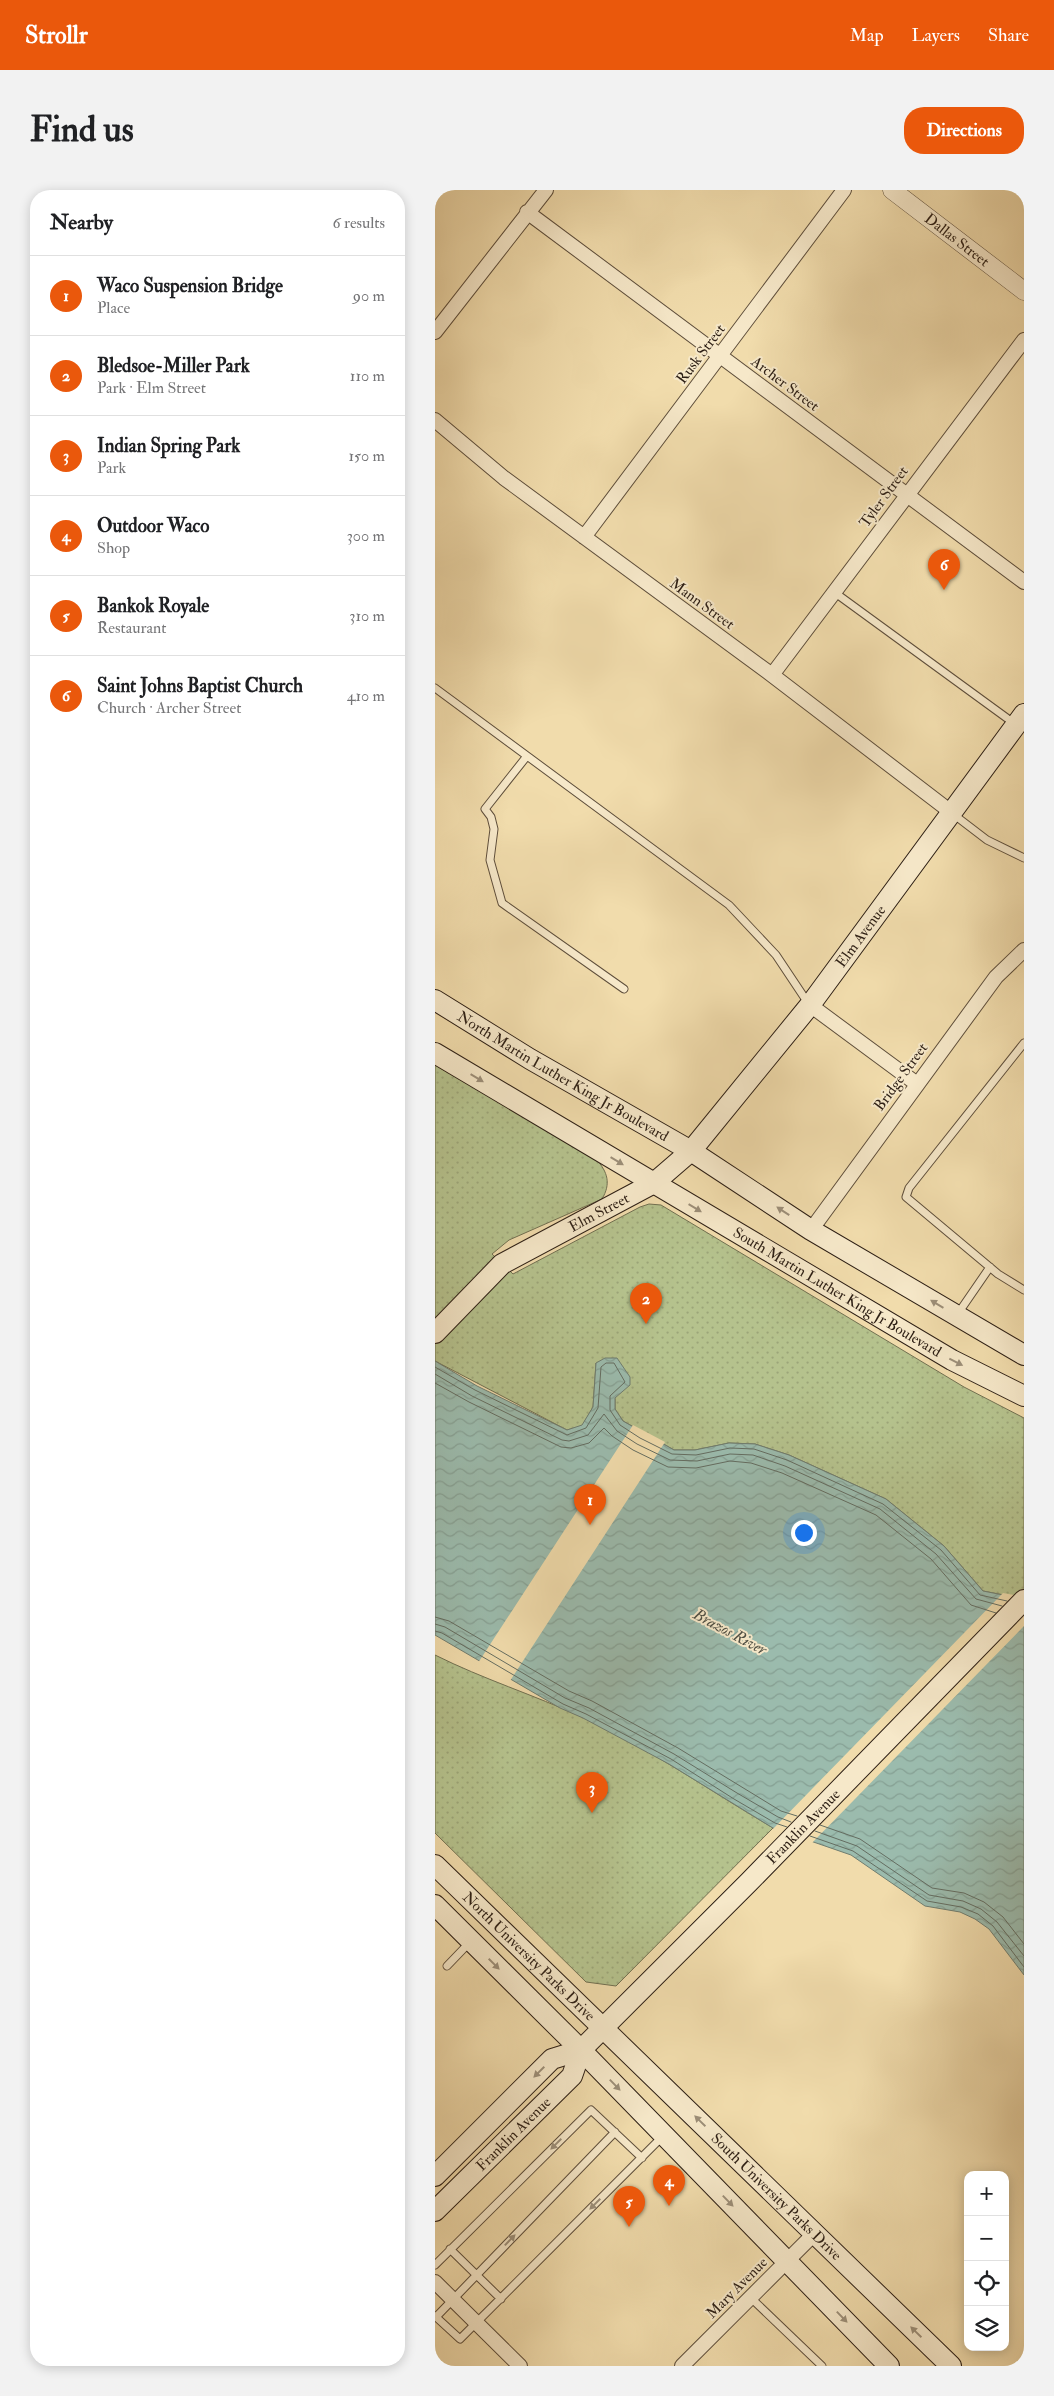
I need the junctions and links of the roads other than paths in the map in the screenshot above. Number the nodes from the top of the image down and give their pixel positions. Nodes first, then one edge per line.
1 (546, 190) edge
2 (845, 190) edge
3 (892, 190) edge
4 (527, 212) junction
5 (1024, 291) edge
6 (435, 332) edge
7 (1024, 340) edge
8 (720, 356) junction
9 (435, 420) edge
10 (906, 494) junction
11 (584, 537) junction
12 (1024, 582) edge
13 (834, 592) junction
14 (772, 675) junction
15 (435, 688) edge
16 (1020, 720) edge
17 (527, 756) junction
18 (951, 812) junction
19 (1024, 858) edge
20 (1024, 950) edge
21 (624, 989) dead end
22 (435, 1000) edge
23 (810, 1005) junction
24 (1024, 1043) edge
25 (435, 1053) edge
26 (917, 1084) junction
27 (691, 1151) junction
28 (654, 1183) junction
29 (811, 1230) junction
30 (990, 1267) junction
31 (1024, 1290) edge
32 (956, 1315) junction
33 (435, 1333) edge
34 (1024, 1355) edge
35 (1024, 1396) edge
36 (1024, 1600) edge
37 (435, 1865) edge
38 (435, 1905) edge
39 (471, 1941) junction
40 (447, 1966) dead end
41 (603, 2027) junction
42 (581, 2050) junction
43 (615, 2132) junction
44 (664, 2135) junction
45 (642, 2158) junction
46 (435, 2176) edge
47 (435, 2211) edge
48 (815, 2233) junction
49 (450, 2249) junction
50 (787, 2261) junction
51 (435, 2265) edge
52 (476, 2275) junction
53 (435, 2282) edge
54 (751, 2298) junction
55 (453, 2299) junction
56 (501, 2299) junction
57 (435, 2317) edge
58 (476, 2323) junction
59 (520, 2366) edge
60 (682, 2366) edge
61 (823, 2366) edge
62 (889, 2366) edge
63 (951, 2366) edge

1 - 4 street
2 - 8 street, Rusk Street
3 - 5 street, Dallas Street
4 - 6 street
4 - 8 street, Archer Street
7 - 10 street, Tyler Street
8 - 10 street, Archer Street
8 - 11 street, Rusk Street
9 - 11 street, Mann Street
10 - 12 street, Archer Street
10 - 13 street, Tyler Street
11 - 14 street, Mann Street
13 - 14 street, Tyler Street
13 - 16 lane
14 - 18 street, Mann Street
15 - 17 lane
16 - 18 main road, Elm Avenue
17 - 21 lane
17 - 23 lane
18 - 19 lane
18 - 23 main road, Elm Avenue
20 - 26 street, Bridge Street
22 - 27 main road, North Martin Luther King Jr Boulevard
23 - 26 street
23 - 27 main road, Elm Avenue
24 - 30 lane
25 -> 28 main road
26 - 29 street, Bridge Street
27 - 28 main road, Elm Street
29 -> 27 main road
28 - 33 main road, Elm Street
28 -> 35 main road, South Martin Luther King Jr Boulevard
32 -> 29 main road
30 - 31 lane
30 - 32 lane
32 - 34 main road
36 - 41 main road, Franklin Avenue
37 - 41 main road, North University Parks Drive
38 - 39 main road, North University Parks Drive
39 - 40 lane
39 -> 42 main road, North University Parks Drive
41 - 42 main road, Franklin Avenue
48 -> 41 main road, South University Parks Drive
42 -> 44 main road
42 -> 46 main road, Franklin Avenue
42 - 47 main road, Franklin Avenue
43 - 45 lane
43 -> 49 lane
52 -> 43 lane
44 - 45 lane
44 -> 50 main road
45 -> 56 lane
48 - 50 street, Mary Avenue
63 -> 48 main road, South University Parks Drive
49 - 51 lane
49 - 52 lane
50 - 54 street, Mary Avenue
50 -> 62 main road
52 - 55 lane
52 - 56 lane
53 - 55 street
54 - 60 street, Mary Avenue
54 - 61 lane
55 - 57 lane
55 - 58 street
56 - 58 lane
57 - 58 lane
58 - 59 street

